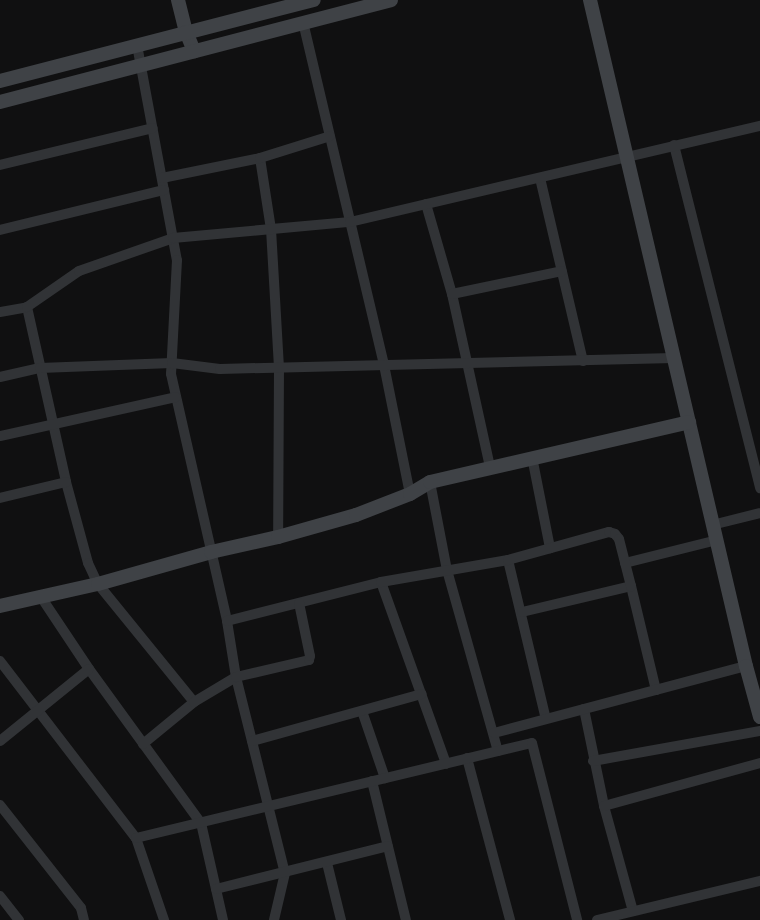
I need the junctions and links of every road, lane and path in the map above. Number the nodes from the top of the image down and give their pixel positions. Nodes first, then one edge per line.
1 (178, 0) edge
2 (314, 0) edge
3 (390, 0) edge
4 (590, 0) edge
5 (303, 22) junction
6 (186, 32) junction
7 (137, 45) junction
8 (194, 51) junction
9 (141, 64) junction
10 (0, 81) edge
11 (0, 102) edge
12 (760, 126) edge
13 (153, 128) junction
14 (330, 136) junction
15 (674, 145) junction
16 (626, 156) junction
17 (260, 158) junction
18 (0, 165) edge
19 (162, 178) junction
20 (540, 178) junction
21 (164, 190) junction
22 (426, 204) junction
23 (350, 222) junction
24 (271, 229) junction
25 (0, 230) edge
26 (173, 238) junction
27 (562, 271) junction
28 (452, 294) junction
29 (27, 307) junction
30 (0, 312) edge
31 (674, 358) junction
32 (583, 360) junction
33 (172, 363) junction
34 (468, 363) junction
35 (384, 365) junction
36 (40, 368) junction
37 (279, 368) junction
38 (0, 377) edge
39 (176, 396) junction
40 (52, 422) junction
41 (689, 422) junction
42 (0, 436) edge
43 (532, 457) junction
44 (490, 466) junction
45 (66, 482) junction
46 (430, 482) junction
47 (760, 488) edge
48 (410, 494) junction
49 (0, 498) edge
50 (760, 513) edge
51 (712, 525) junction
52 (278, 538) junction
53 (716, 540) junction
54 (550, 548) junction
55 (211, 552) junction
56 (508, 560) junction
57 (625, 563) junction
58 (447, 570) junction
59 (381, 582) junction
60 (98, 584) junction
61 (631, 586) junction
62 (41, 597) junction
63 (299, 603) junction
64 (0, 606) edge
65 (522, 612) junction
66 (227, 621) junction
67 (0, 661) edge
68 (746, 666) junction
69 (89, 669) junction
70 (236, 676) junction
71 (656, 690) junction
72 (422, 694) junction
73 (194, 702) junction
74 (584, 709) junction
75 (37, 711) junction
76 (362, 711) junction
77 (760, 717) edge
78 (546, 719) junction
79 (760, 731) edge
80 (494, 734) junction
81 (0, 741) edge
82 (252, 741) junction
83 (144, 744) junction
84 (498, 751) junction
85 (467, 758) junction
86 (593, 761) junction
87 (446, 764) junction
88 (760, 764) edge
89 (385, 778) junction
90 (372, 781) junction
91 (0, 805) edge
92 (270, 806) junction
93 (604, 806) junction
94 (200, 823) junction
95 (136, 838) junction
96 (388, 846) junction
97 (327, 863) junction
98 (286, 873) junction
99 (760, 881) edge
100 (216, 889) junction
101 (0, 896) edge
102 (634, 911) junction
103 (19, 920) edge
104 (84, 920) edge
105 (164, 920) edge
106 (223, 920) edge
107 (274, 920) edge
108 (341, 920) edge
109 (406, 920) edge
110 (510, 920) edge
111 (577, 920) edge
112 (597, 920) edge

1 - 6 street
2 - 6 street
3 - 5 street
4 - 16 street
5 - 8 street
5 - 14 street
6 - 7 street
6 - 8 street
7 - 9 street
7 - 10 street
8 - 9 street
9 - 11 street
9 - 13 street
12 - 15 street
13 - 18 street
13 - 19 street
14 - 17 street
14 - 23 street
15 - 16 street
15 - 47 street
16 - 20 street
16 - 31 street
17 - 19 street
17 - 24 street
19 - 21 street
20 - 22 street
20 - 27 street
21 - 25 street
21 - 26 street
22 - 23 street
22 - 28 street
23 - 24 street
23 - 35 street
24 - 26 street
24 - 37 street
26 - 29 street
26 - 33 street
27 - 28 street
27 - 32 street
28 - 34 street
29 - 30 street
29 - 36 street
31 - 32 street
31 - 41 street
32 - 34 street
33 - 36 street
33 - 37 street
33 - 39 street
34 - 35 street
34 - 44 street
35 - 37 street
35 - 48 street
36 - 38 street
36 - 40 street
37 - 52 street
39 - 40 street
39 - 55 street
40 - 42 street
40 - 45 street
41 - 43 street
41 - 51 street
43 - 44 street
43 - 54 street
44 - 46 street
45 - 49 street
45 - 60 street
46 - 48 street
46 - 58 street
48 - 52 street
50 - 51 street
51 - 53 street
52 - 55 street
53 - 57 street
53 - 68 street
54 - 56 street
54 - 57 street
55 - 60 street
55 - 66 street
56 - 58 street
56 - 65 street
57 - 61 street
58 - 59 street
58 - 80 street
59 - 63 street
59 - 72 street
60 - 62 street
60 - 73 street
61 - 65 street
61 - 71 street
62 - 64 street
62 - 69 street
63 - 66 street
63 - 70 street
65 - 78 street
66 - 70 street
67 - 75 street
68 - 71 street
68 - 77 street
69 - 75 street
69 - 83 street
70 - 73 street
70 - 82 street
71 - 74 street
72 - 76 street
72 - 87 street
73 - 83 street
74 - 78 street
74 - 86 street
75 - 81 street
75 - 95 street
76 - 82 street
76 - 89 street
78 - 80 street
79 - 86 street
80 - 84 street
82 - 92 street
83 - 94 street
84 - 85 street
84 - 111 street
85 - 87 street
85 - 110 street
86 - 93 street
87 - 89 street
88 - 93 street
89 - 90 street
90 - 92 street
90 - 96 street
91 - 104 street
92 - 94 street
92 - 98 street
93 - 102 street
94 - 95 street
94 - 100 street
95 - 105 street
96 - 97 street
96 - 109 street
97 - 98 street
97 - 108 street
98 - 100 street
98 - 107 street
99 - 102 street
100 - 106 street
101 - 103 street
102 - 112 street

